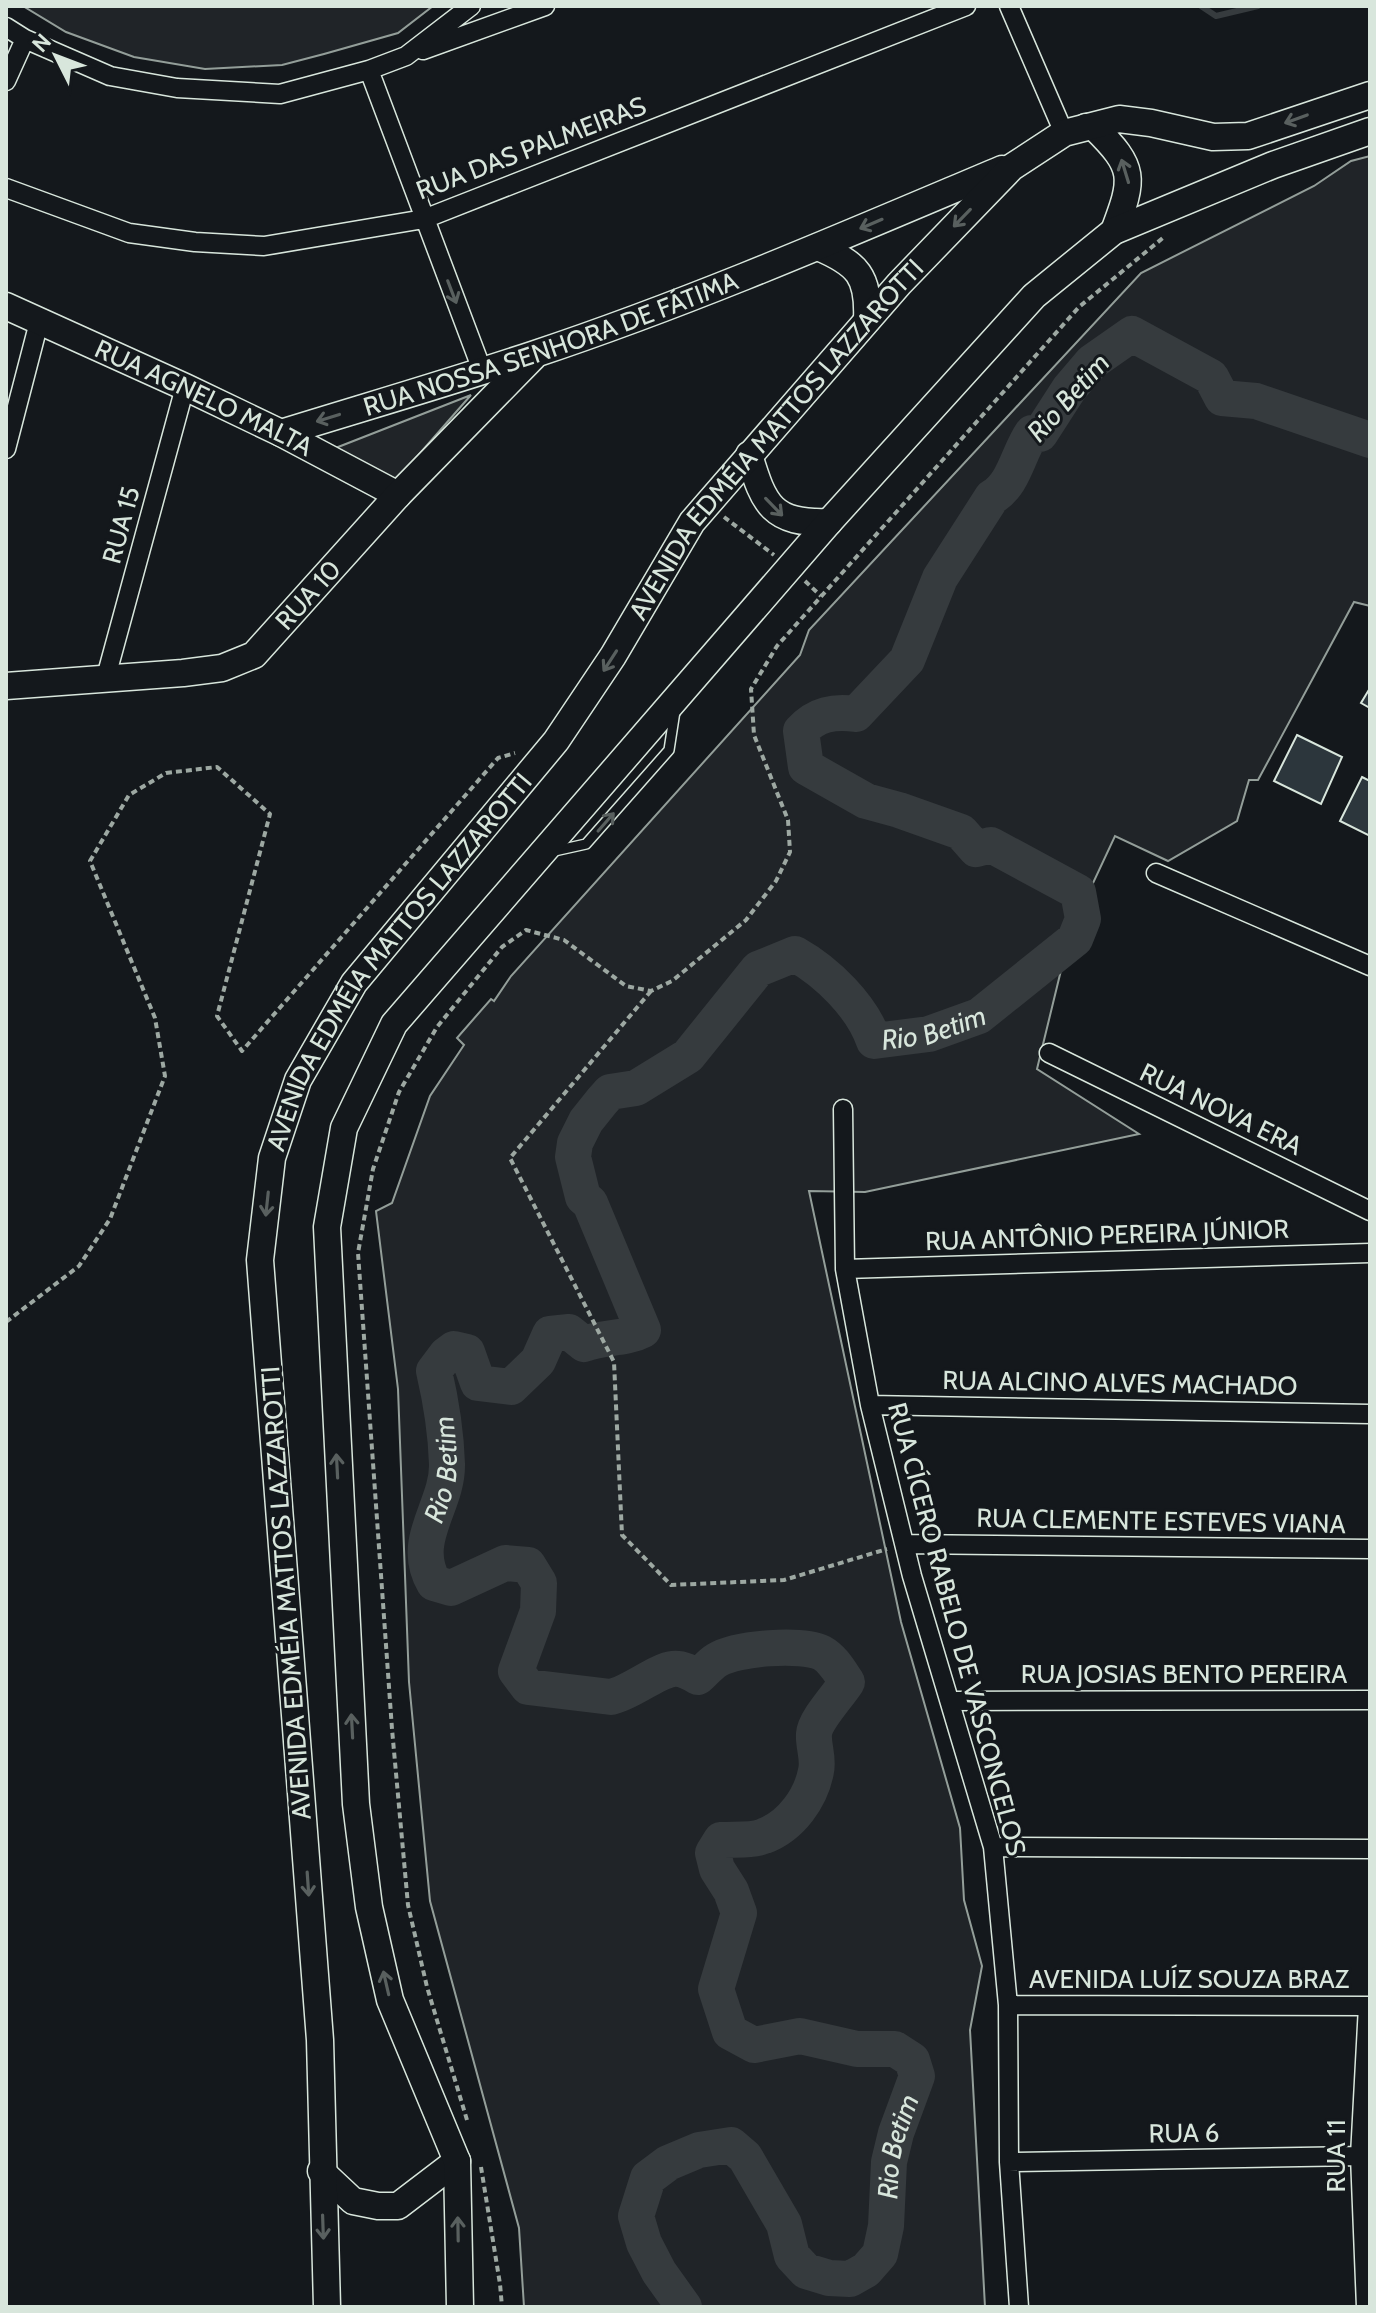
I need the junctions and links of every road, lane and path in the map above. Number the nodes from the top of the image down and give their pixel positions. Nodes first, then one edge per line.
1 (471, 6) edge
2 (545, 6) edge
3 (966, 6) edge
4 (1009, 6) edge
5 (6, 27) edge
6 (25, 39) junction
7 (406, 56) junction
8 (369, 70) junction
9 (6, 81) edge
10 (1370, 95) edge
11 (1075, 130) junction
12 (1370, 131) edge
13 (1021, 161) junction
14 (6, 188) edge
15 (424, 219) junction
16 (1114, 231) junction
17 (1169, 234) dead end
18 (818, 247) junction
19 (6, 306) edge
20 (867, 320) junction
21 (39, 322) junction
22 (535, 354) junction
23 (482, 370) junction
24 (185, 387) junction
25 (281, 433) junction
26 (6, 449) edge
27 (749, 455) junction
28 (398, 495) junction
29 (707, 504) junction
30 (829, 522) junction
31 (789, 567) junction
32 (821, 596) junction
33 (106, 677) junction
34 (6, 686) edge
35 (556, 741) junction
36 (1156, 873) dead end
37 (1370, 966) edge
38 (651, 991) junction
39 (1049, 1053) dead end
40 (843, 1109) dead end
41 (1370, 1211) edge
42 (1370, 1253) edge
43 (845, 1269) junction
44 (6, 1322) edge
45 (870, 1405) junction
46 (1370, 1414) edge
47 (904, 1544) junction
48 (1370, 1549) edge
49 (1370, 1700) edge
50 (950, 1701) junction
51 (993, 1847) junction
52 (1370, 1849) edge
53 (1008, 2005) junction
54 (1369, 2006) edge
55 (471, 2133) dead end
56 (1360, 2156) junction
57 (468, 2161) junction
58 (1009, 2162) junction
59 (321, 2171) junction
60 (327, 2307) edge
61 (460, 2307) edge
62 (502, 2307) edge
63 (1019, 2307) edge
64 (1366, 2307) edge

1 - 7 street
2 - 7 street
3 - 15 street, RUA DAS PALMEIRAS
4 - 11 street
5 - 6 street
6 - 8 street
6 - 9 street
7 - 8 street
8 - 15 street
10 -> 11 main road, AVENIDA EDMÉIA MATTOS LAZZAROTTI
11 - 13 main road, AVENIDA EDMÉIA MATTOS LAZZAROTTI
16 -> 11 main road
12 - 16 main road, AVENIDA EDMÉIA MATTOS LAZZAROTTI
13 -> 18 main road, RUA NOSSA SENHORA DE FÁTIMA
13 -> 20 main road, AVENIDA EDMÉIA MATTOS LAZZAROTTI
14 - 15 street, RUA DAS PALMEIRAS
15 -> 23 street
16 - 30 main road, AVENIDA EDMÉIA MATTOS LAZZAROTTI
17 - 32 path
18 - 20 main road
18 - 22 main road, RUA NOSSA SENHORA DE FÁTIMA
19 - 21 main road, RUA AGNELO MALTA
20 - 27 main road, AVENIDA EDMÉIA MATTOS LAZZAROTTI
21 - 24 main road, RUA AGNELO MALTA
21 - 26 street
22 - 23 main road, RUA NOSSA SENHORA DE FÁTIMA
22 - 28 main road, RUA 10
23 -> 25 main road, RUA NOSSA SENHORA DE FÁTIMA
24 - 25 main road, RUA AGNELO MALTA
24 - 33 street, RUA 15
25 - 28 main road, RUA AGNELO MALTA
27 - 29 main road, AVENIDA EDMÉIA MATTOS LAZZAROTTI
27 -> 30 main road
28 - 33 main road, RUA 10
29 - 31 path
29 -> 35 main road, AVENIDA EDMÉIA MATTOS LAZZAROTTI
30 - 31 main road, AVENIDA EDMÉIA MATTOS LAZZAROTTI
31 - 32 path
57 -> 31 main road, AVENIDA EDMÉIA MATTOS LAZZAROTTI
32 - 38 path
33 - 34 main road, RUA 10
35 - 44 path
35 -> 59 main road, AVENIDA EDMÉIA MATTOS LAZZAROTTI
36 - 37 street
38 - 47 path
38 - 55 path
39 - 41 street, RUA NOVA ERA
40 - 43 street, RUA CÍCERO RABELO DE VASCONCELOS
42 - 43 street, RUA ANTÔNIO PEREIRA JÚNIOR
43 - 45 street, RUA CÍCERO RABELO DE VASCONCELOS
45 - 46 street, RUA ALCINO ALVES MACHADO
45 - 47 street, RUA CÍCERO RABELO DE VASCONCELOS
47 - 48 street, RUA CLEMENTE ESTEVES VIANA
47 - 50 street, RUA CÍCERO RABELO DE VASCONCELOS
49 - 50 street, RUA JOSIAS BENTO PEREIRA
50 - 51 street, RUA CÍCERO RABELO DE VASCONCELOS
51 - 52 street
51 - 53 street, RUA CÍCERO RABELO DE VASCONCELOS
53 - 54 street, AVENIDA LUÍZ SOUZA BRAZ
53 - 58 street, RUA CÍCERO RABELO DE VASCONCELOS
54 - 56 street, RUA 11
56 - 58 street, RUA 6
56 - 64 street, RUA 11
57 - 59 main road
61 -> 57 main road, AVENIDA EDMÉIA MATTOS LAZZAROTTI
57 - 62 path
58 - 63 street, RUA CÍCERO RABELO DE VASCONCELOS
59 -> 60 main road, AVENIDA EDMÉIA MATTOS LAZZAROTTI

